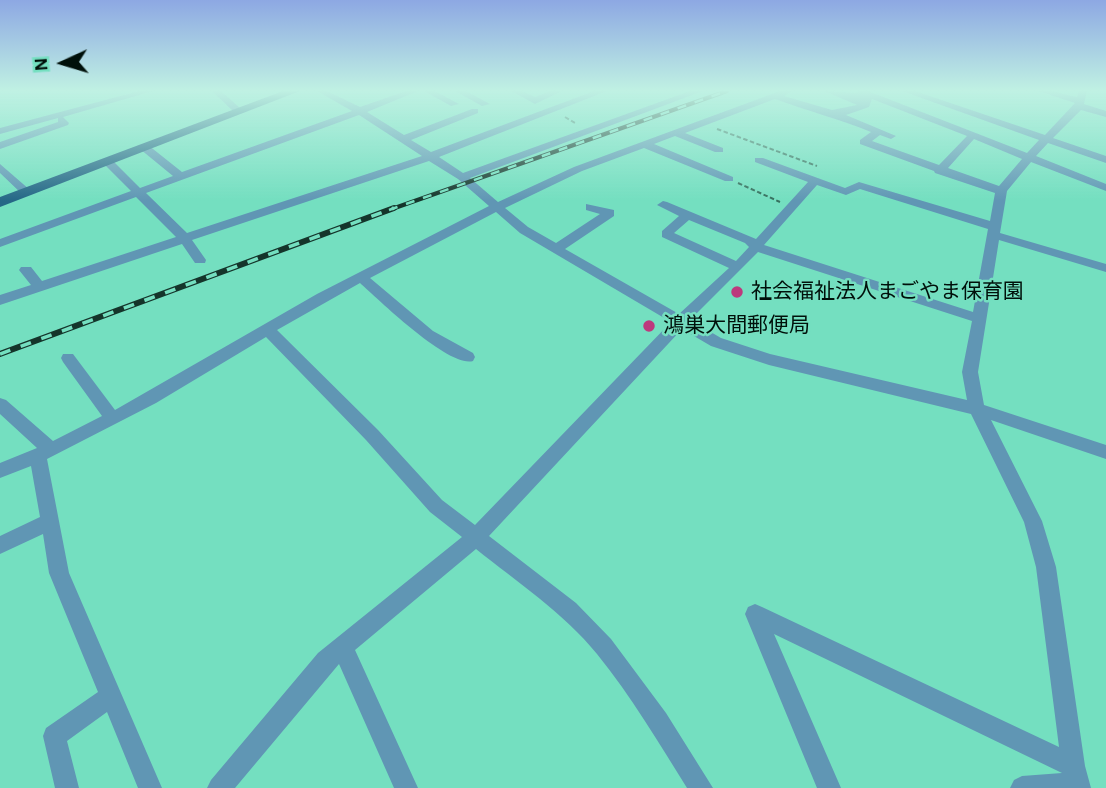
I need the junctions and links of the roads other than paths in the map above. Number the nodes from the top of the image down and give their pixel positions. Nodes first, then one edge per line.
1 (51, 128) edge
2 (194, 128) edge
3 (310, 128) edge
4 (386, 128) edge
5 (432, 128) edge
6 (506, 128) edge
7 (597, 128) edge
8 (689, 128) edge
9 (871, 128) edge
10 (941, 128) edge
11 (953, 128) edge
12 (968, 128) edge
13 (1013, 128) edge
14 (1056, 128) edge
15 (879, 131) junction
16 (676, 133) junction
17 (891, 136) dead end
18 (403, 139) junction
19 (970, 139) junction
20 (1046, 140) junction
21 (644, 144) junction
22 (0, 146) edge
23 (144, 147) junction
24 (719, 150) dead end
25 (1009, 150) junction
26 (429, 157) junction
27 (1028, 157) junction
28 (759, 160) dead end
29 (1106, 160) edge
30 (107, 161) junction
31 (0, 167) edge
32 (939, 171) junction
33 (180, 176) junction
34 (462, 177) junction
35 (729, 179) road end
36 (816, 181) junction
37 (1106, 188) edge
38 (1001, 191) junction
39 (26, 192) junction
40 (137, 192) junction
41 (0, 202) edge
42 (663, 205) dead end
43 (497, 207) junction
44 (590, 207) dead end
45 (688, 215) junction
46 (994, 231) junction
47 (184, 238) junction
48 (0, 243) edge
49 (756, 247) junction
50 (556, 249) junction
51 (200, 260) dead end
52 (738, 267) junction
53 (1106, 268) edge
54 (26, 270) dead end
55 (361, 277) junction
56 (40, 287) junction
57 (0, 300) edge
58 (977, 318) junction
59 (680, 322) junction
60 (268, 330) junction
61 (468, 357) dead end
62 (68, 358) dead end
63 (0, 404) edge
64 (977, 409) junction
65 (112, 418) junction
66 (1106, 452) edge
67 (44, 453) junction
68 (0, 471) edge
69 (50, 521) junction
70 (475, 538) junction
71 (0, 545) edge
72 (342, 648) junction
73 (111, 696) junction
74 (1076, 779) edge
75 (67, 788) edge
76 (150, 788) edge
77 (219, 788) edge
78 (406, 788) edge
79 (701, 788) edge
80 (829, 788) edge
81 (1022, 788) edge

1 - 22 street
2 - 23 main road
3 - 33 street
4 - 18 street
5 - 18 street
6 - 26 street
7 - 34 street
8 - 16 street
9 - 15 street
10 - 19 street
11 - 25 street
12 - 25 street
13 - 20 street
14 - 20 street
15 - 17 street
15 - 32 street
16 - 21 street
16 - 24 street
18 - 26 street
19 - 27 street
19 - 32 street
20 - 27 street
20 - 29 street
21 - 35 street
21 - 43 street
23 - 30 main road
23 - 33 street
25 - 27 street
26 - 34 street
26 - 47 street
27 - 37 street
27 - 38 street
28 - 36 street
30 - 39 main road
30 - 40 street
31 - 39 street
32 - 38 street
33 - 40 street
34 - 43 street
36 - 46 street
36 - 49 street
38 - 46 street
39 - 41 main road
40 - 47 street
40 - 48 street
42 - 45 street
43 - 50 street
43 - 55 street
44 - 50 street
45 - 49 street
45 - 52 street
46 - 53 street
46 - 58 street
47 - 51 street
47 - 56 street
49 - 52 street
49 - 58 street
50 - 59 street
52 - 59 street
54 - 56 street
55 - 60 street
55 - 61 street
56 - 57 street
58 - 64 street
59 - 64 street
59 - 70 street
60 - 65 street
60 - 70 street
62 - 65 lane
63 - 67 street
64 - 66 street
64 - 74 street
65 - 67 street
67 - 68 street
67 - 69 street
69 - 71 street
69 - 73 street
70 - 72 street
70 - 79 street
72 - 77 street
72 - 78 street
73 - 75 street
73 - 76 street
74 - 80 street
74 - 81 street

